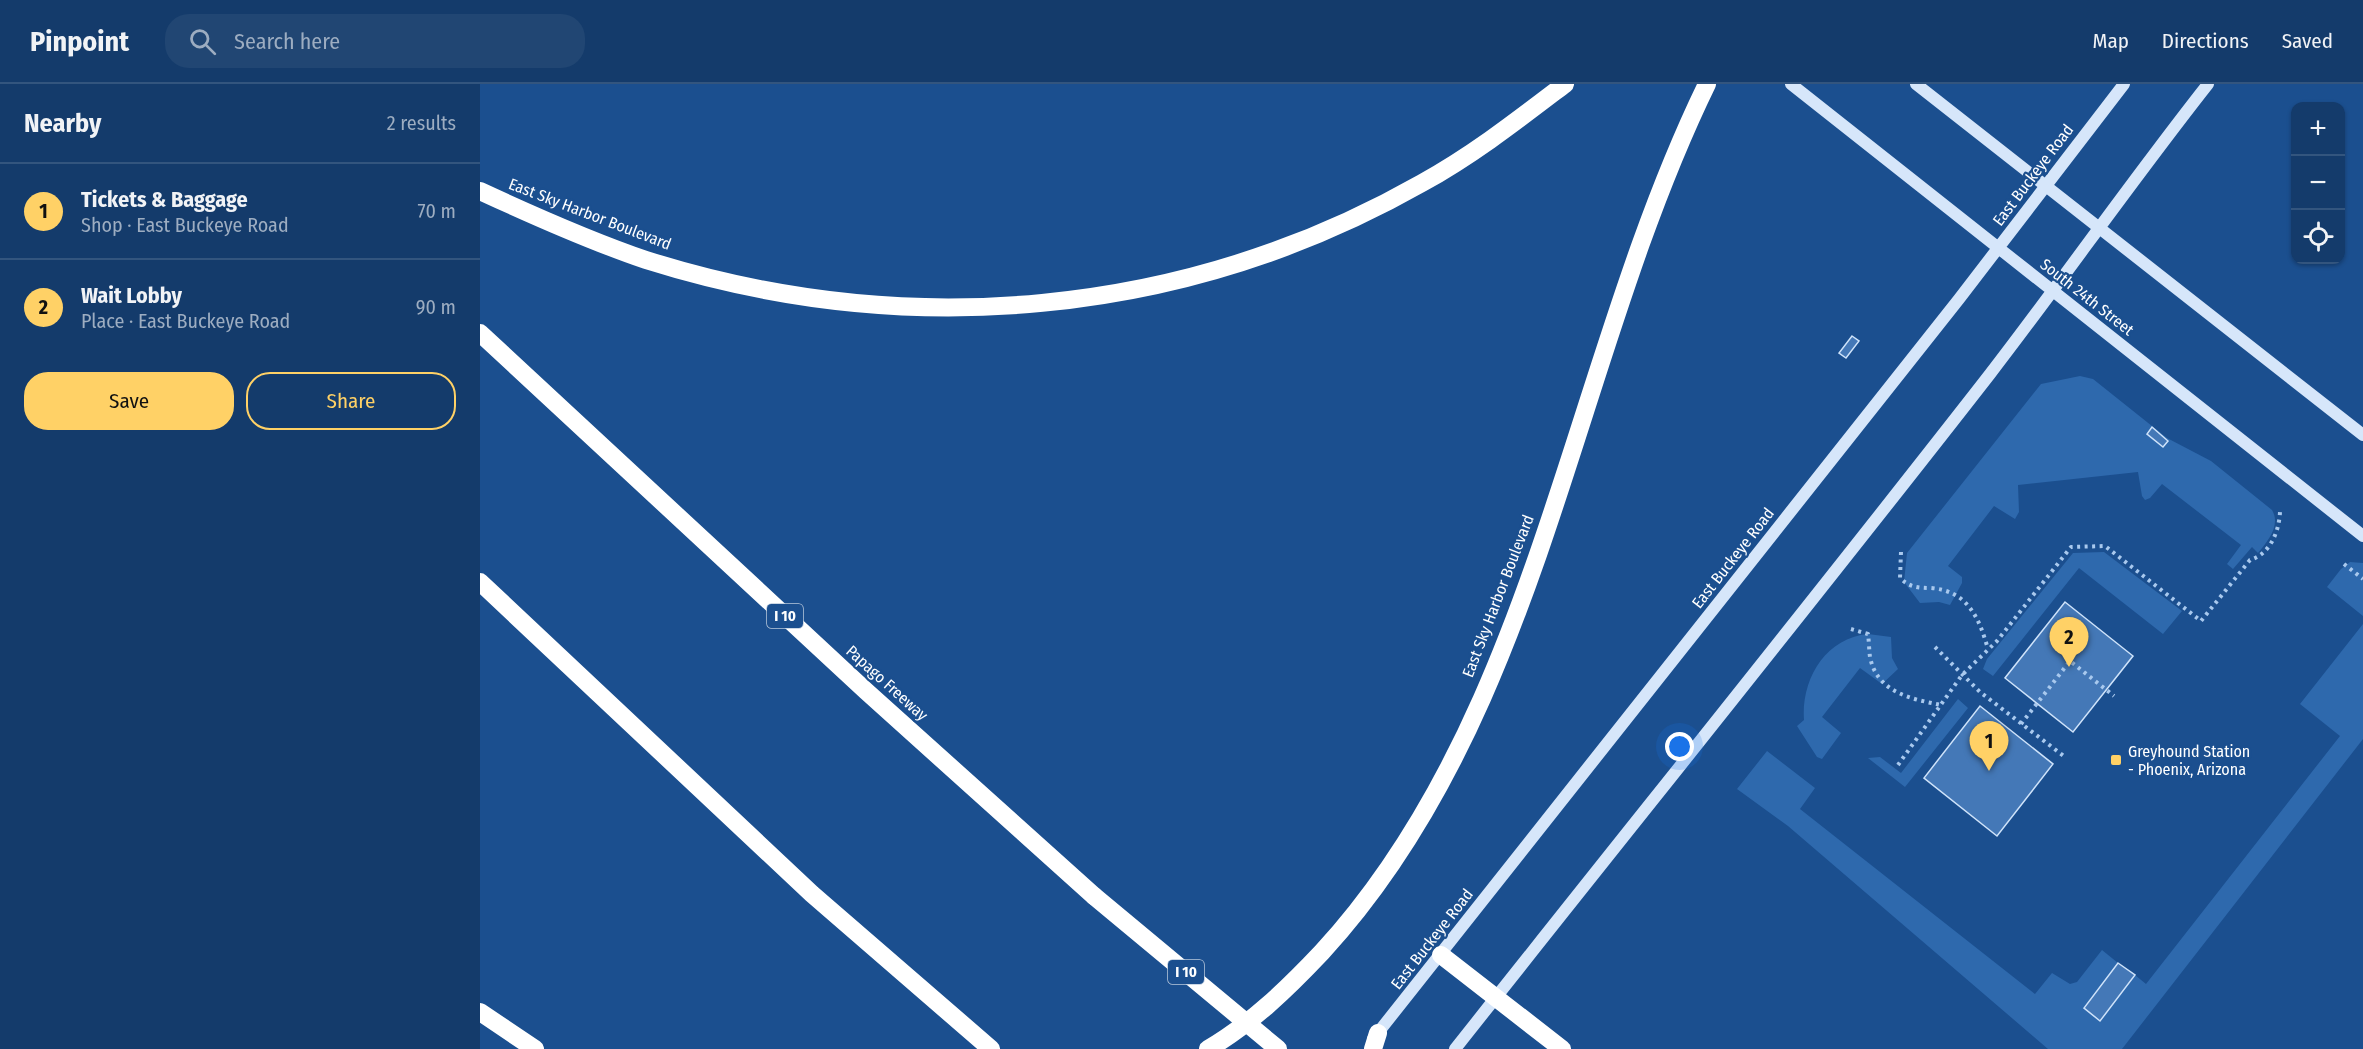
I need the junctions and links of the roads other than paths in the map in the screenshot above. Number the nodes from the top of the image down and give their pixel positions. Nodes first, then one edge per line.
1 (1565, 84) edge
2 (1707, 84) edge
3 (1791, 84) edge
4 (1916, 84) edge
5 (2124, 84) edge
6 (2208, 84) edge
7 (2047, 186) junction
8 (480, 191) edge
9 (2099, 227) junction
10 (1998, 249) junction
11 (2052, 291) junction
12 (480, 333) edge
13 (2363, 435) edge
14 (2363, 536) edge
15 (480, 582) edge
16 (1441, 955) junction
17 (1496, 997) junction
18 (480, 1012) edge
19 (1375, 1041) edge
20 (984, 1043) edge
21 (535, 1049) edge
22 (1208, 1049) edge
23 (1278, 1049) edge
24 (1365, 1049) edge
25 (1455, 1049) edge
26 (1562, 1049) edge

1 - 8 highway, East Sky Harbor Boulevard
2 - 22 highway, East Sky Harbor Boulevard
3 - 10 main road, South 24th Street
4 - 7 main road
5 - 7 main road, East Buckeye Road
6 - 9 main road
7 - 9 main road
7 - 10 main road, East Buckeye Road
9 - 11 main road
9 - 13 main road
10 - 11 main road, South 24th Street
10 - 16 main road, East Buckeye Road
11 - 14 main road, South 24th Street
11 - 17 main road
12 - 23 highway, Papago Freeway / I 10, bridge
15 - 20 highway
16 - 17 highway
16 - 19 main road, East Buckeye Road
17 - 25 main road
17 - 26 highway
18 - 21 highway
19 - 24 main road, East Buckeye Road

